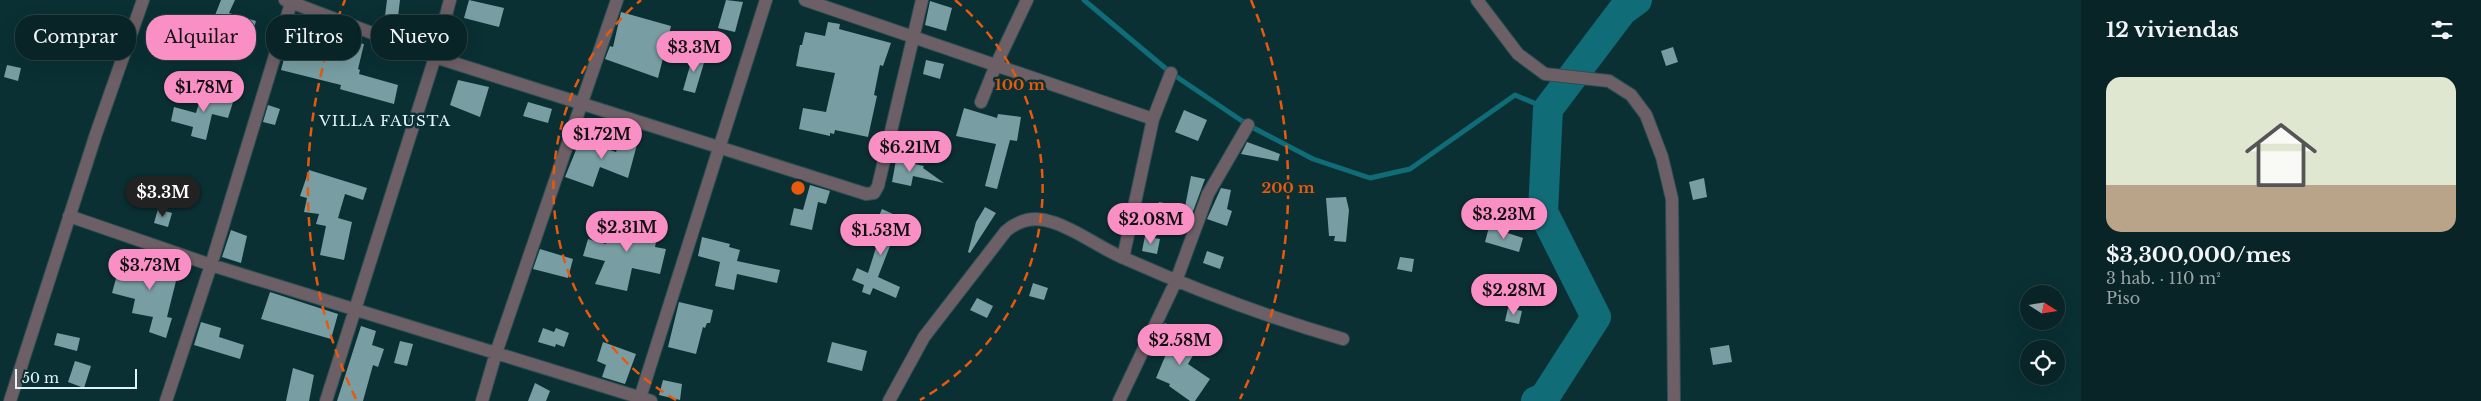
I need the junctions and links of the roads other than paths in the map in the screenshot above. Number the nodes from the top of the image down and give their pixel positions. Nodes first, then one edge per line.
1 (144, 0) edge
2 (450, 0) edge
3 (617, 0) edge
4 (766, 0) edge
5 (805, 0) edge
6 (922, 0) edge
7 (1027, 0) edge
8 (1477, 0) edge
9 (290, 1) edge
10 (446, 15) edge
11 (371, 32) edge
12 (912, 37) junction
13 (434, 60) edge
14 (445, 60) edge
15 (996, 65) junction
16 (1171, 73) dead end
17 (981, 102) dead end
18 (582, 103) junction
19 (1152, 119) junction
20 (1248, 125) dead end
21 (719, 145) junction
22 (69, 216) junction
23 (1123, 258) junction
24 (211, 265) junction
25 (1176, 281) junction
26 (355, 310) junction
27 (1343, 339) dead end
28 (496, 353) junction
29 (643, 400) edge
30 (10, 401) edge
31 (166, 401) edge
32 (326, 401) edge
33 (482, 401) edge
34 (889, 401) edge
35 (1119, 401) edge
36 (1674, 401) edge

1 - 22 street
2 - 10 street
3 - 18 street
4 - 21 street
5 - 12 street
6 - 12 street
7 - 15 street
8 - 36 street
9 - 11 street
9 - 24 street
12 - 15 street
12 - 21 street
13 - 26 street
14 - 18 street
15 - 17 street
15 - 19 street
16 - 19 street
18 - 21 street
18 - 28 street
19 - 23 street
20 - 25 street
21 - 29 street
22 - 24 street
22 - 30 street
23 - 25 street
23 - 34 street
24 - 26 street
24 - 31 street
25 - 27 street
25 - 35 street
26 - 28 street
26 - 32 street
28 - 29 street
28 - 33 street

